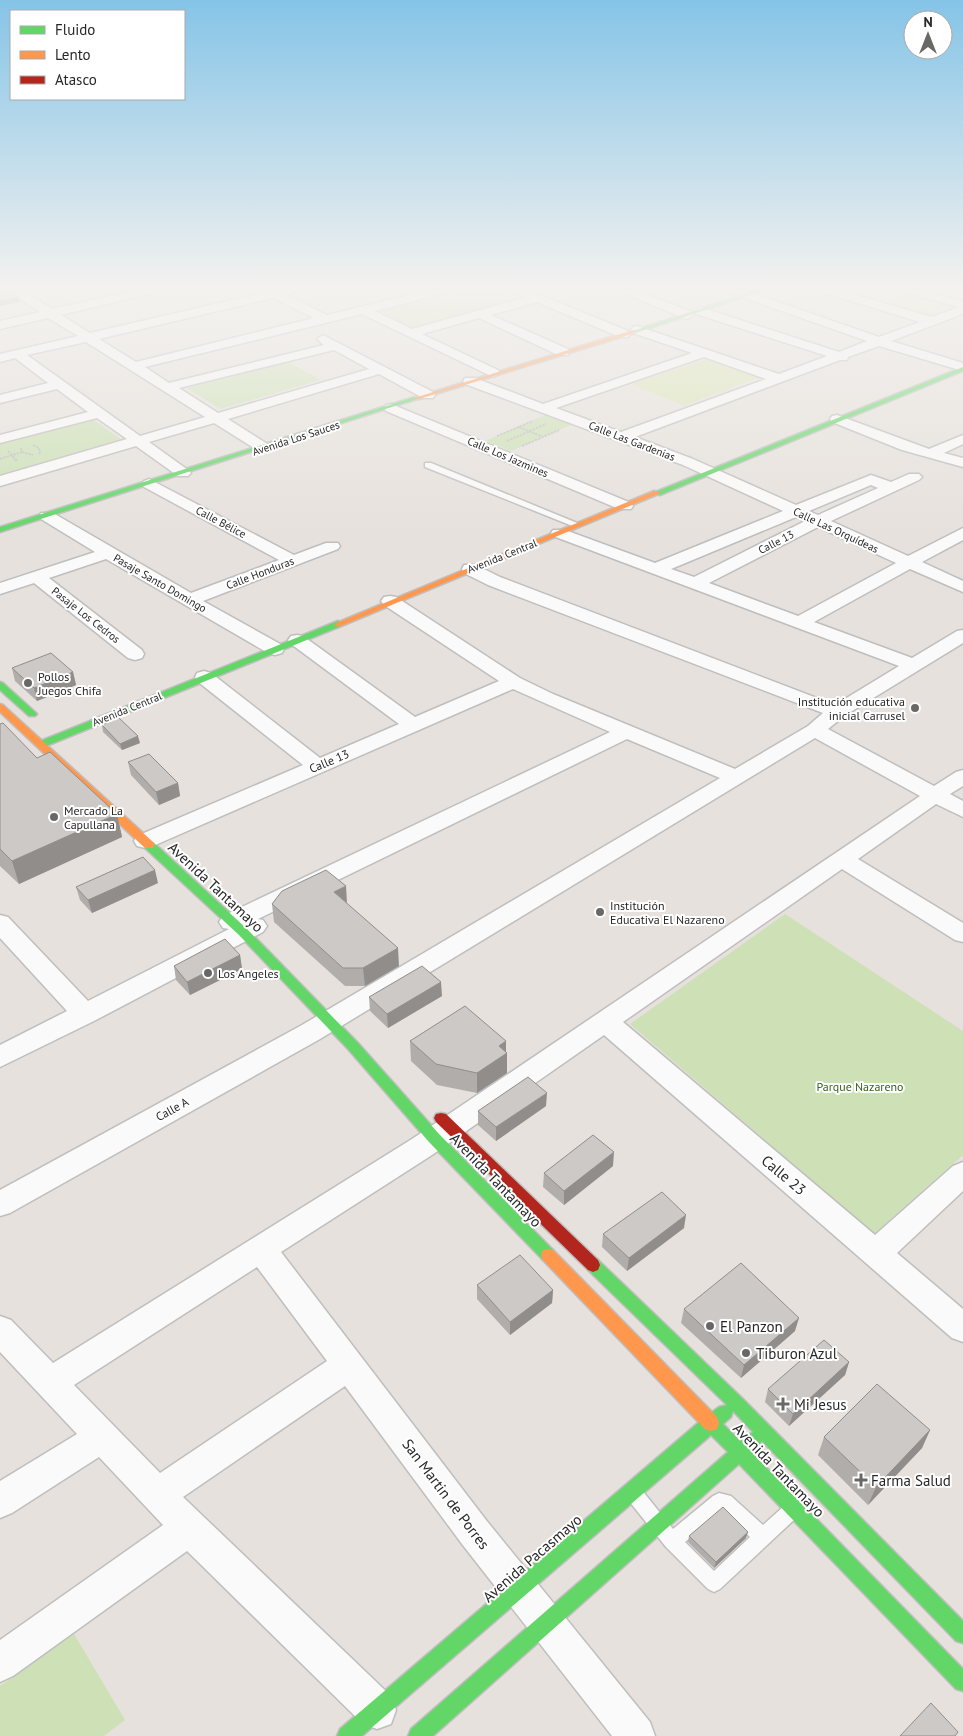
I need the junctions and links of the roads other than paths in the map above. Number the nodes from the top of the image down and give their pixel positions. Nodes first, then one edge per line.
1 (41, 371) edge
2 (142, 371) edge
3 (233, 371) edge
4 (377, 371) edge
5 (382, 371) edge
6 (487, 371) edge
7 (503, 371) edge
8 (652, 371) edge
9 (757, 371) edge
10 (803, 371) edge
11 (956, 371) edge
12 (493, 374) junction
13 (780, 379) junction
14 (470, 381) junction
15 (59, 384) junction
16 (168, 387) junction
17 (428, 395) junction
18 (0, 399) edge
19 (391, 408) junction
20 (544, 408) junction
21 (99, 413) junction
22 (216, 418) junction
23 (837, 419) junction
24 (622, 437) junction
25 (963, 439) edge
26 (138, 441) junction
27 (1, 445) edge
28 (264, 448) junction
29 (930, 454) junction
30 (963, 463) edge
31 (428, 464) dead end
32 (708, 472) junction
33 (183, 473) junction
34 (914, 477) dead end
35 (0, 480) edge
36 (149, 484) junction
37 (890, 487) junction
38 (625, 506) junction
39 (796, 511) junction
40 (47, 516) junction
41 (818, 521) junction
42 (578, 525) junction
43 (0, 530) edge
44 (559, 533) junction
45 (963, 533) edge
46 (332, 546) dead end
47 (108, 553) junction
48 (292, 561) junction
49 (908, 563) junction
50 (470, 569) junction
51 (656, 570) junction
52 (36, 576) junction
53 (694, 584) junction
54 (963, 587) edge
55 (0, 589) edge
56 (189, 600) junction
57 (390, 602) junction
58 (798, 622) junction
59 (963, 635) edge
60 (297, 640) junction
61 (275, 648) junction
62 (135, 654) dead end
63 (914, 665) junction
64 (204, 677) junction
65 (513, 682) junction
66 (0, 685) edge
67 (0, 707) edge
68 (837, 712) junction
69 (37, 725) junction
70 (413, 725) junction
71 (815, 730) junction
72 (627, 731) junction
73 (59, 736) junction
74 (7, 738) edge
75 (42, 744) junction
76 (71, 749) dead end
77 (317, 766) junction
78 (737, 776) junction
79 (963, 776) edge
80 (936, 795) junction
81 (963, 810) edge
82 (156, 836) junction
83 (842, 860) junction
84 (246, 923) junction
85 (963, 934) edge
86 (5, 935) edge
87 (85, 1014) junction
88 (340, 1014) junction
89 (606, 1022) junction
90 (0, 1057) edge
91 (431, 1107) dead end
92 (442, 1133) junction
93 (963, 1174) edge
94 (0, 1204) edge
95 (261, 1250) junction
96 (876, 1253) junction
97 (963, 1328) edge
98 (0, 1330) edge
99 (348, 1364) junction
100 (49, 1384) junction
101 (736, 1403) junction
102 (712, 1423) junction
103 (764, 1432) junction
104 (101, 1437) junction
105 (740, 1452) junction
106 (633, 1492) junction
107 (157, 1496) junction
108 (0, 1501) edge
109 (795, 1508) junction
110 (658, 1524) junction
111 (189, 1528) junction
112 (763, 1537) junction
113 (672, 1541) junction
114 (519, 1589) junction
115 (546, 1624) junction
116 (963, 1634) edge
117 (0, 1663) edge
118 (963, 1682) edge
119 (377, 1710) junction
120 (347, 1736) edge
121 (418, 1736) edge
122 (636, 1736) edge

1 - 15 street
2 - 16 street
3 - 16 street
4 - 22 street
5 - 17 street
6 - 12 street
7 - 12 street, Avenida Los Sauces
8 - 20 street
9 - 13 street
10 - 13 street
11 - 23 street, Avenida Central
12 - 14 street, Avenida Los Sauces
13 - 24 street
14 - 17 street, Avenida Los Sauces
14 - 20 street, Calle Las Gardenias
15 - 18 street
15 - 21 street
16 - 22 street
17 - 19 street, Avenida Los Sauces
19 - 28 street, Avenida Los Sauces
19 - 38 street, Calle Los Jazmines
20 - 24 street, Calle Las Gardenias
21 - 26 street
21 - 27 street
22 - 26 street
22 - 28 street
23 - 29 street
23 - 32 street, Avenida Central
24 - 32 street, Calle Las Gardenias
25 - 29 street
26 - 33 street
26 - 35 street
28 - 33 street, Avenida Los Sauces
29 - 30 street
31 - 42 lane
32 - 38 street, Avenida Central
32 - 39 street, Calle Las Orquídeas
33 - 36 street, Avenida Los Sauces
34 - 37 street, Calle 13
36 - 40 street, Avenida Los Sauces
36 - 48 street, Calle Bélice
37 - 39 street, Calle 13
37 - 41 street, Calle 13
38 - 42 street, Avenida Central
39 - 41 street, Calle Las Orquídeas
39 - 51 street, Calle 13
40 - 43 street, Avenida Los Sauces
40 - 47 street, Pasaje Santo Domingo
41 - 49 street, Calle Las Orquídeas
41 - 53 street, Calle 13
42 - 44 street, Avenida Central
44 - 50 street, Avenida Central
44 - 51 street
45 - 49 street
46 - 48 street, Calle Honduras
47 - 52 street
47 - 56 street, Pasaje Santo Domingo
48 - 56 street, Calle Honduras
49 - 54 street, Calle Las Orquídeas
49 - 58 street
50 - 57 street, Avenida Central
50 - 68 street
51 - 53 street
52 - 55 street
52 - 62 street, Pasaje Los Cedros
53 - 58 street
56 - 61 street, Pasaje Santo Domingo
57 - 60 street, Avenida Central
57 - 65 street
58 - 63 street
59 - 63 street, Calle A
60 - 61 street, Avenida Central
60 - 70 street
61 - 64 street, Avenida Central
63 - 68 street, Calle A
64 - 73 street, Avenida Central
64 - 77 street
65 - 70 street, Calle 13
65 - 72 street
66 - 69 street, Avenida Tantamayo
67 - 69 street, Avenida Tantamayo
68 - 71 street, Calle A
69 - 73 street, Avenida Tantamayo
69 - 74 street
69 - 75 street, Avenida Tantamayo
70 - 77 street, Calle 13
71 - 78 street, Calle A
71 - 80 street
72 - 78 street
72 - 84 street
73 - 75 street, Avenida Central
73 - 76 street, Avenida Tantamayo
75 - 82 street, Avenida Tantamayo
77 - 82 street, Calle 13
78 - 88 street, Calle A
79 - 80 street
80 - 81 street
80 - 83 street
82 - 84 street, Avenida Tantamayo
83 - 85 street
83 - 89 street
84 - 87 street
84 - 88 street, Avenida Tantamayo
86 - 87 street
87 - 90 street
88 - 92 street, Avenida Tantamayo
88 - 94 street, Calle A
89 - 92 street
89 - 96 street, Calle 23
91 - 92 street, Avenida Tantamayo
92 - 95 street
92 - 101 street, Avenida Tantamayo
92 - 102 street, Avenida Tantamayo
93 - 96 street
95 - 99 street, San Martin de Porres
95 - 100 street
96 - 97 street, Calle 23
98 - 100 street
99 - 107 street
99 - 114 street, San Martin de Porres
100 - 104 street
101 - 102 street, Avenida Pacasmayo
101 - 103 street, Avenida Tantamayo
102 - 105 street, Avenida Tantamayo
102 - 106 street, Avenida Pacasmayo
103 - 105 street
103 - 116 street, Avenida Tantamayo
104 - 107 street
104 - 108 street
105 - 109 street, Avenida Tantamayo
105 - 110 street
106 - 110 lane
106 - 114 street, Avenida Pacasmayo
107 - 111 street
109 - 112 lane
109 - 118 street, Avenida Tantamayo
110 - 113 lane
110 - 115 street
111 - 117 street
111 - 119 street
112 - 113 lane
112 - 113 lane
114 - 115 street, San Martin de Porres
114 - 119 street, Avenida Pacasmayo
115 - 121 street
115 - 122 street, San Martin de Porres
119 - 120 street, Avenida Pacasmayo

